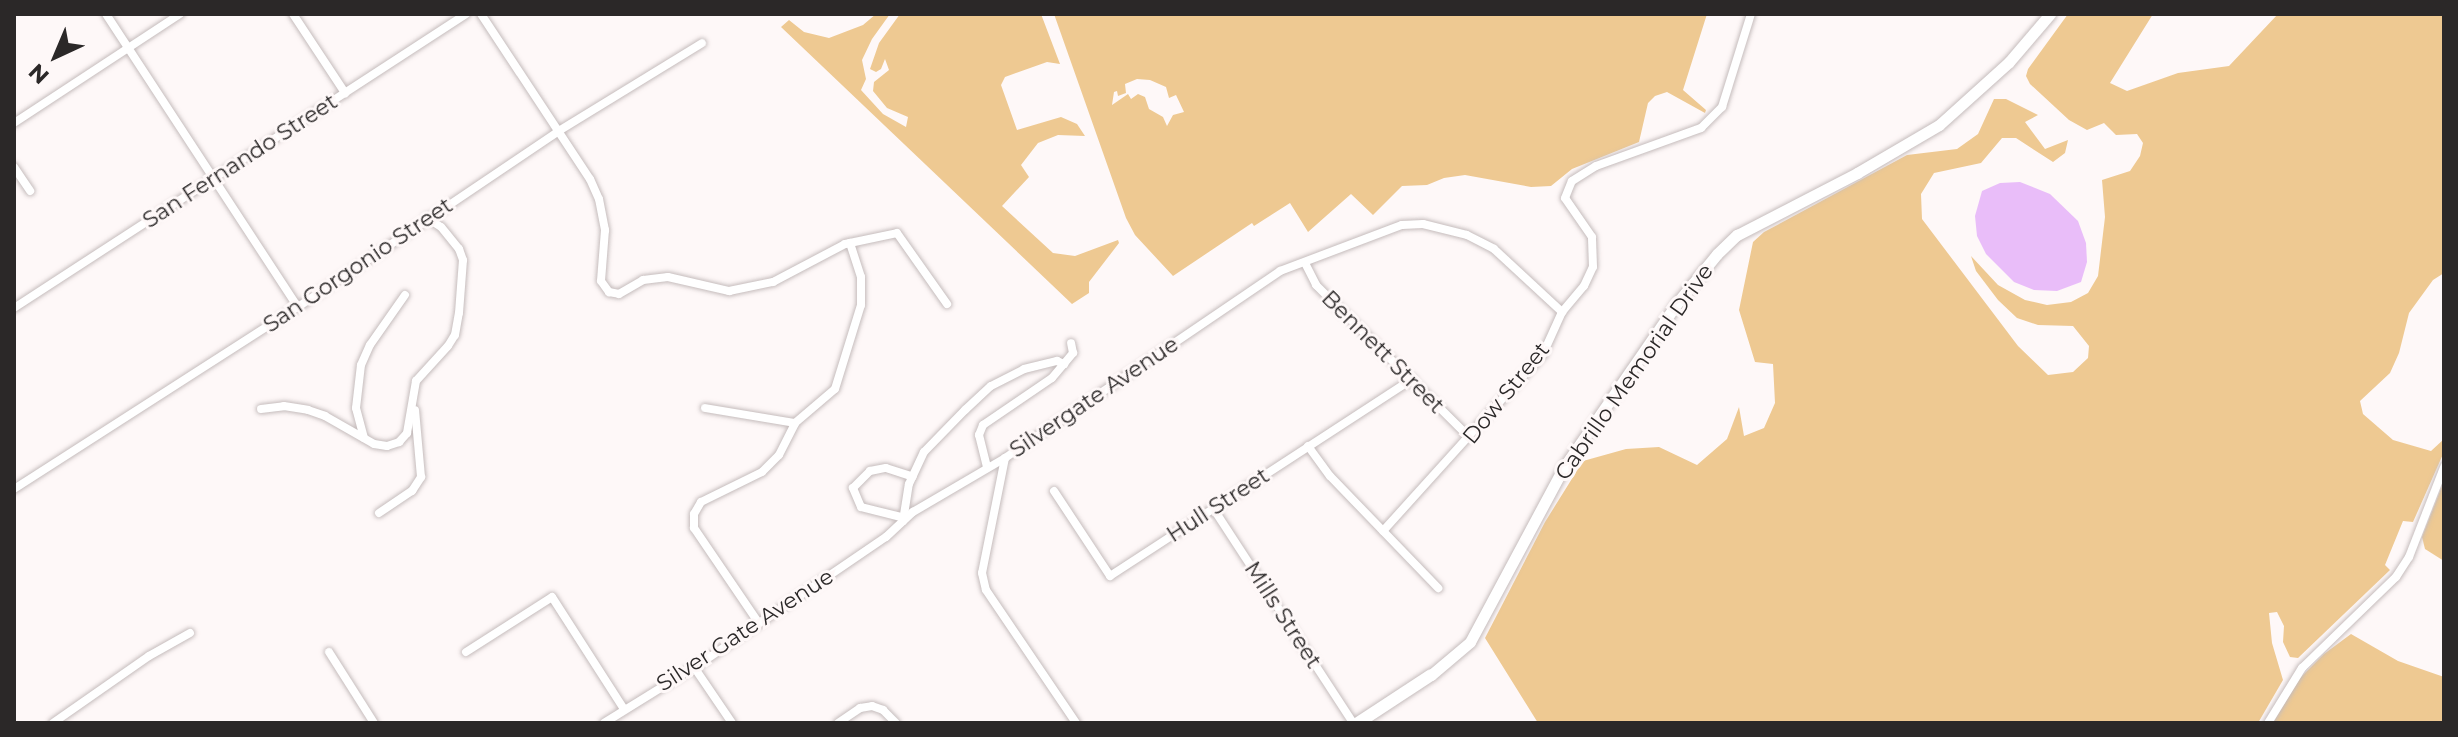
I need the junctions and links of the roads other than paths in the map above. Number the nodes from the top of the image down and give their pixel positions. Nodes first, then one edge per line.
1 (106, 14) edge
2 (180, 14) edge
3 (293, 14) edge
4 (466, 14) edge
5 (481, 14) edge
6 (1751, 14) edge
7 (2050, 14) edge
8 (702, 43) dead end
9 (129, 49) junction
10 (345, 93) junction
11 (14, 123) edge
12 (557, 132) junction
13 (14, 167) edge
14 (212, 179) junction
15 (30, 191) dead end
16 (427, 218) junction
17 (850, 243) junction
18 (1305, 263) junction
19 (405, 295) dead end
20 (947, 304) dead end
21 (298, 307) junction
22 (14, 308) edge
23 (1562, 312) junction
24 (1071, 343) dead end
25 (1064, 364) junction
26 (1412, 379) junction
27 (413, 397) junction
28 (705, 408) dead end
29 (261, 409) dead end
30 (795, 423) junction
31 (1467, 435) junction
32 (364, 438) junction
33 (1308, 446) junction
34 (1005, 458) junction
35 (987, 467) junction
36 (2444, 467) edge
37 (913, 477) junction
38 (14, 489) edge
39 (1054, 491) dead end
40 (1213, 508) junction
41 (379, 513) dead end
42 (904, 520) junction
43 (1383, 531) junction
44 (886, 537) joint
45 (1438, 588) dead end
46 (758, 622) junction
47 (190, 633) dead end
48 (329, 652) dead end
49 (466, 652) dead end
50 (694, 667) junction
51 (1431, 675) joint
52 (624, 709) junction
53 (53, 723) edge
54 (374, 723) edge
55 (604, 723) edge
56 (732, 723) edge
57 (838, 723) edge
58 (896, 723) edge
59 (1076, 723) edge
60 (1356, 723) edge
61 (2268, 723) edge

1 - 9 street
2 - 9 street
3 - 10 street
4 - 10 street, San Fernando Street
5 - 12 street
6 - 23 street, Dow Street
7 - 51 main road, Cabrillo Memorial Drive
8 - 12 street, San Gorgonio Street
9 - 11 street
9 - 14 street
10 - 14 street, San Fernando Street
12 - 16 street, San Gorgonio Street
12 - 17 street
13 - 15 street
14 - 21 street
14 - 22 street, San Fernando Street
16 - 21 street, San Gorgonio Street
16 - 27 street
17 - 20 street
17 - 30 street
18 - 23 street
18 - 26 street, Bennett Street
18 - 34 street, Silvergate Avenue
19 - 32 street
21 - 38 street, San Gorgonio Street
23 - 31 street, Dow Street
24 - 25 street
25 - 35 street
25 - 37 street
26 - 31 street, Bennett Street
26 - 33 street, Hull Street
27 - 32 street
27 - 41 street
28 - 30 street
29 - 32 street
30 - 46 street
31 - 43 street, Dow Street
33 - 40 street, Hull Street
33 - 43 street
34 - 35 street, Silvergate Avenue
34 - 59 street
35 - 42 street, Silvergate Avenue
36 - 61 street
37 - 42 street
37 - 42 street
39 - 40 street, Hull Street
40 - 60 street, Mills Street
42 - 44 street, Silvergate Avenue
43 - 45 street
44 - 46 street, Silver Gate Avenue
46 - 50 street, Silver Gate Avenue
47 - 53 street
48 - 54 street
49 - 52 street
50 - 52 street, Silver Gate Avenue
50 - 56 street
51 - 60 main road
52 - 55 street, Silver Gate Avenue
57 - 58 street

